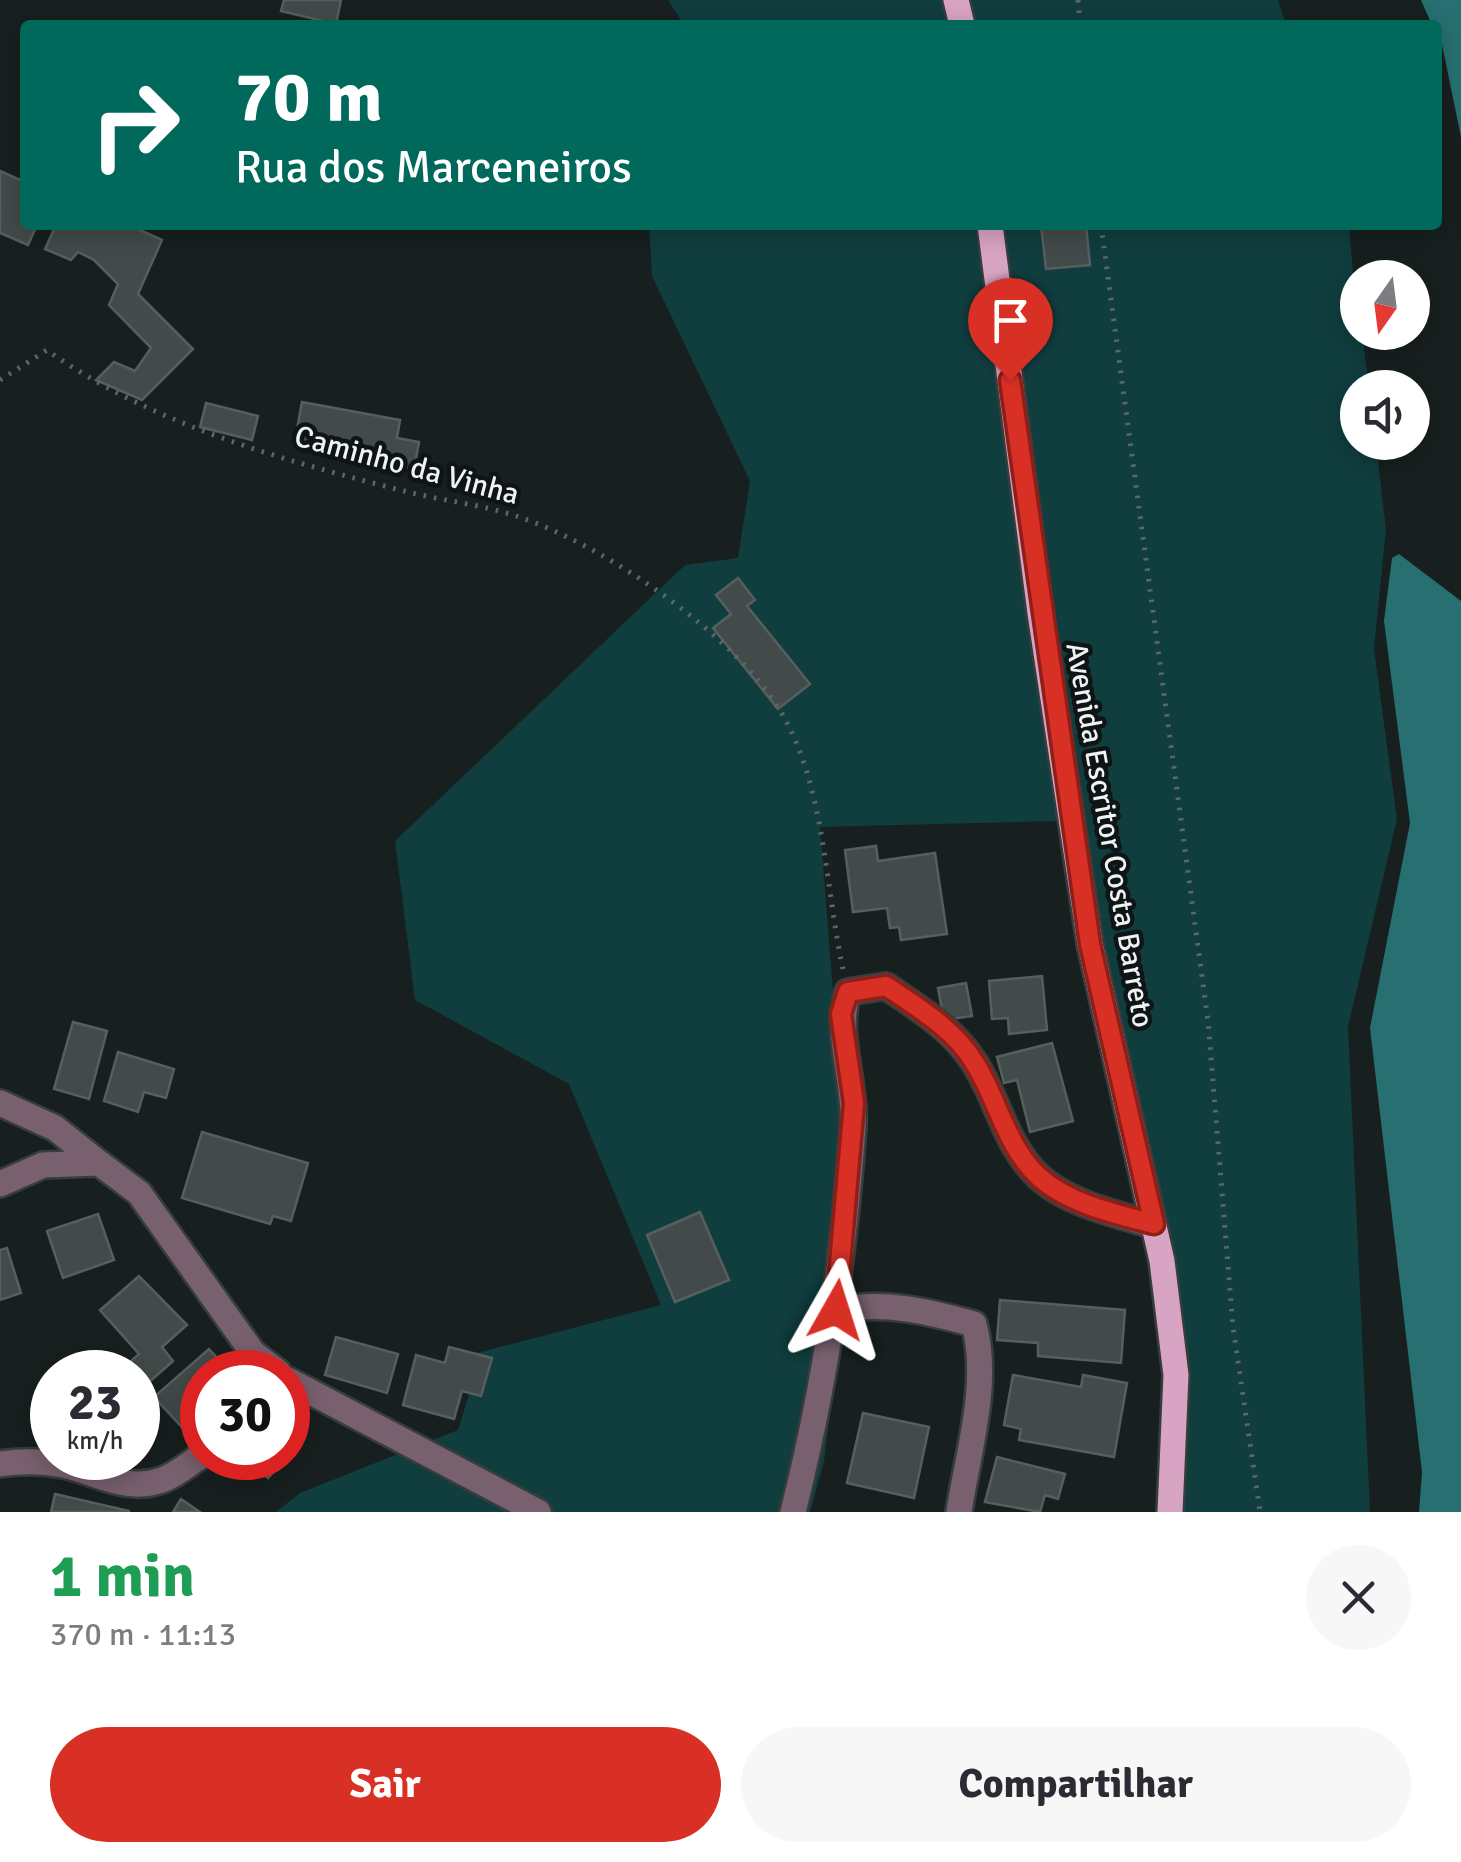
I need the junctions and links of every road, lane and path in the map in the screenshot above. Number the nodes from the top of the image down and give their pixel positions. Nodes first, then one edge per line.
1 (991, 230) edge
2 (1102, 230) edge
3 (0, 380) edge
4 (848, 992) junction
5 (0, 1103) edge
6 (100, 1162) junction
7 (0, 1184) edge
8 (1154, 1224) junction
9 (836, 1310) junction
10 (251, 1350) edge
11 (310, 1392) edge
12 (0, 1464) edge
13 (180, 1469) edge
14 (538, 1512) edge
15 (793, 1512) edge
16 (959, 1512) edge
17 (1170, 1512) edge
18 (1260, 1512) edge

1 - 8 main road, Avenida Escritor Costa Barreto
2 - 18 path
3 - 4 path, Caminho da Vinha
4 - 8 street
4 - 9 street
5 - 6 street
6 - 7 street
6 - 10 street
8 - 17 main road, Avenida Escritor Costa Barreto
9 - 15 street
9 - 16 street
11 - 14 street
12 - 13 street

